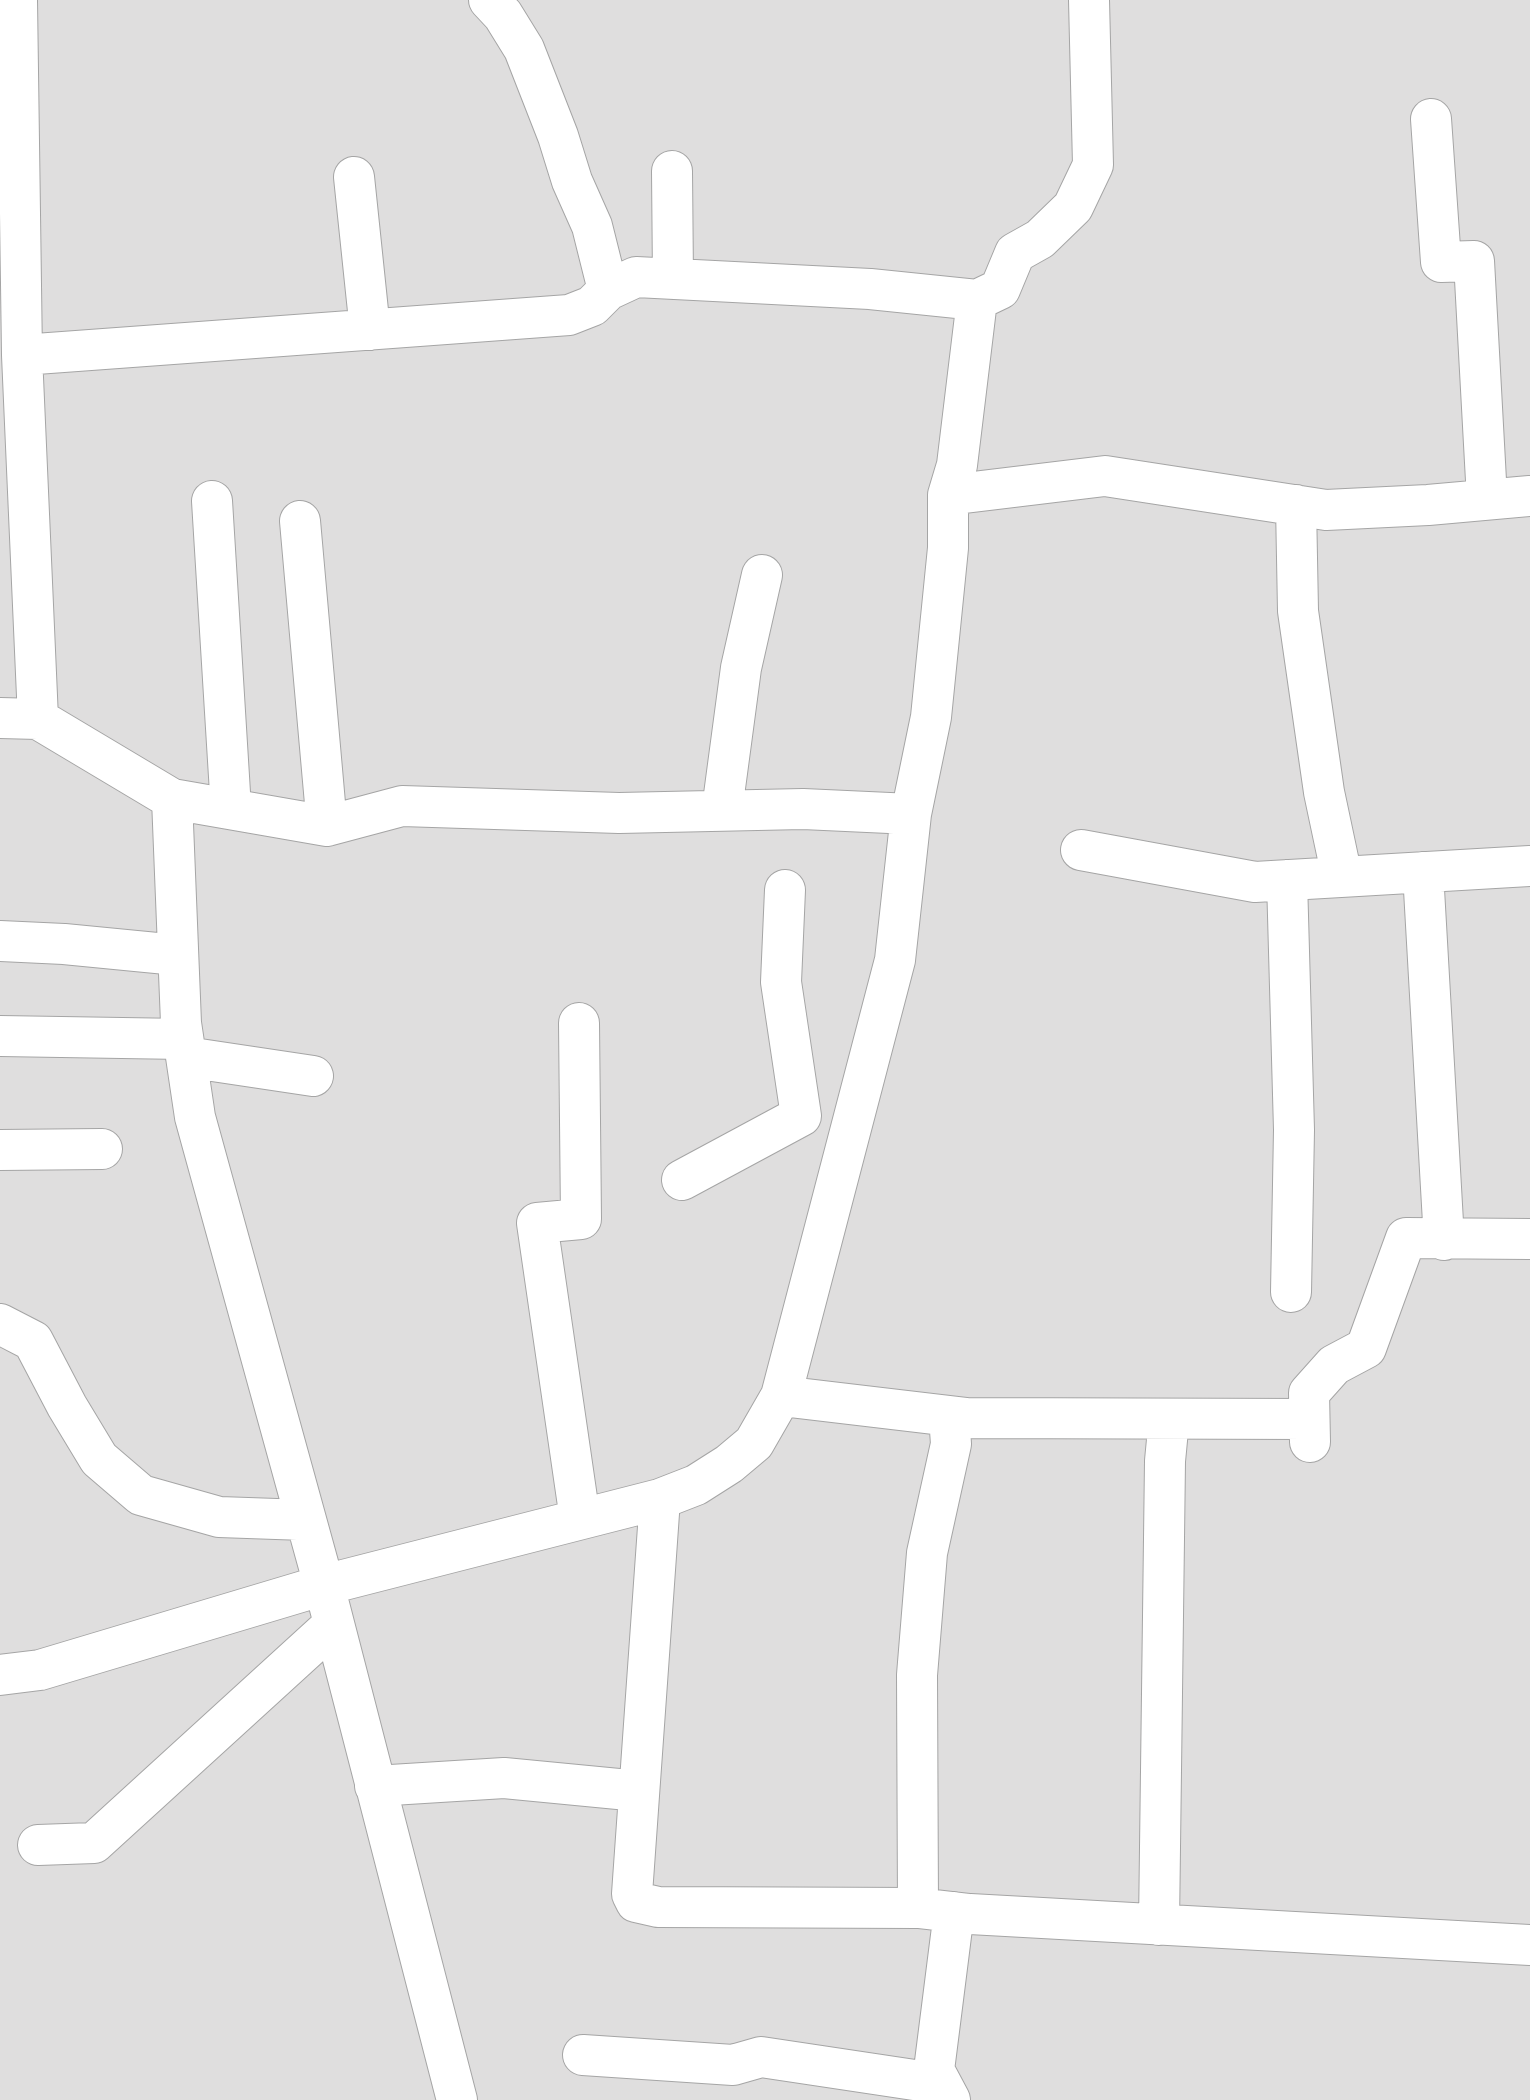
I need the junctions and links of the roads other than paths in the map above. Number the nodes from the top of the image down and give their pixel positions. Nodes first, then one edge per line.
1 (17, 0) edge
2 (489, 0) edge
3 (1089, 0) edge
4 (1431, 119) dead end
5 (672, 171) dead end
6 (354, 177) dead end
7 (673, 279) junction
8 (608, 290) junction
9 (977, 300) junction
10 (370, 330) junction
11 (22, 355) junction
12 (948, 495) junction
13 (1530, 496) edge
14 (1487, 499) junction
15 (212, 501) dead end
16 (1296, 505) junction
17 (300, 521) dead end
18 (762, 575) dead end
19 (19, 718) edge
20 (172, 799) junction
21 (231, 809) junction
22 (722, 810) junction
23 (911, 814) junction
24 (327, 826) junction
25 (1081, 850) dead end
26 (1530, 866) edge
27 (1423, 872) junction
28 (1342, 877) junction
29 (1287, 880) junction
30 (785, 890) dead end
31 (0, 941) edge
32 (177, 955) junction
33 (579, 1023) dead end
34 (0, 1036) edge
35 (184, 1048) junction
36 (313, 1076) dead end
37 (801, 1116) junction
38 (853, 1121) junction
39 (102, 1149) dead end
40 (0, 1150) edge
41 (682, 1180) dead end
42 (1530, 1239) edge
43 (1444, 1240) junction
44 (1291, 1292) dead end
45 (5, 1330) edge
46 (781, 1396) junction
47 (949, 1416) junction
48 (1169, 1419) junction
49 (660, 1499) junction
50 (580, 1519) junction
51 (305, 1520) junction
52 (324, 1585) junction
53 (333, 1625) junction
54 (0, 1675) edge
55 (375, 1786) junction
56 (639, 1791) junction
57 (38, 1845) dead end
58 (936, 1910) junction
59 (1159, 1925) junction
60 (1530, 1945) edge
61 (583, 2055) dead end
62 (945, 2092) edge
63 (454, 2099) edge

1 - 11 street
2 - 8 street
3 - 9 street
4 - 14 street
5 - 7 street
6 - 10 street
7 - 8 street
7 - 9 street
8 - 10 street
9 - 12 street
10 - 11 street
11 - 19 street
12 - 16 street
12 - 23 street
13 - 14 street
14 - 16 street
15 - 21 street
16 - 28 street
17 - 24 street
18 - 22 street
19 - 20 street
20 - 21 street
20 - 32 street
21 - 24 street
22 - 23 street
22 - 24 street
23 - 38 street
25 - 29 street
26 - 27 street
27 - 28 street
27 - 43 street
28 - 29 street
29 - 44 street
30 - 37 street
31 - 32 street
32 - 35 street
33 - 50 street
34 - 35 street
35 - 36 street
35 - 51 street
37 - 38 street
37 - 41 street
38 - 46 street
39 - 40 street
42 - 43 street
43 - 48 street
45 - 51 street
46 - 47 street
46 - 49 street
47 - 48 street
47 - 58 street
48 - 59 street
49 - 50 street
49 - 56 street
50 - 52 street
51 - 52 street
52 - 53 street
52 - 54 street
53 - 55 street
53 - 57 street
55 - 56 street
55 - 63 street
56 - 58 street
58 - 59 street
58 - 62 street
59 - 60 street
61 - 62 street

